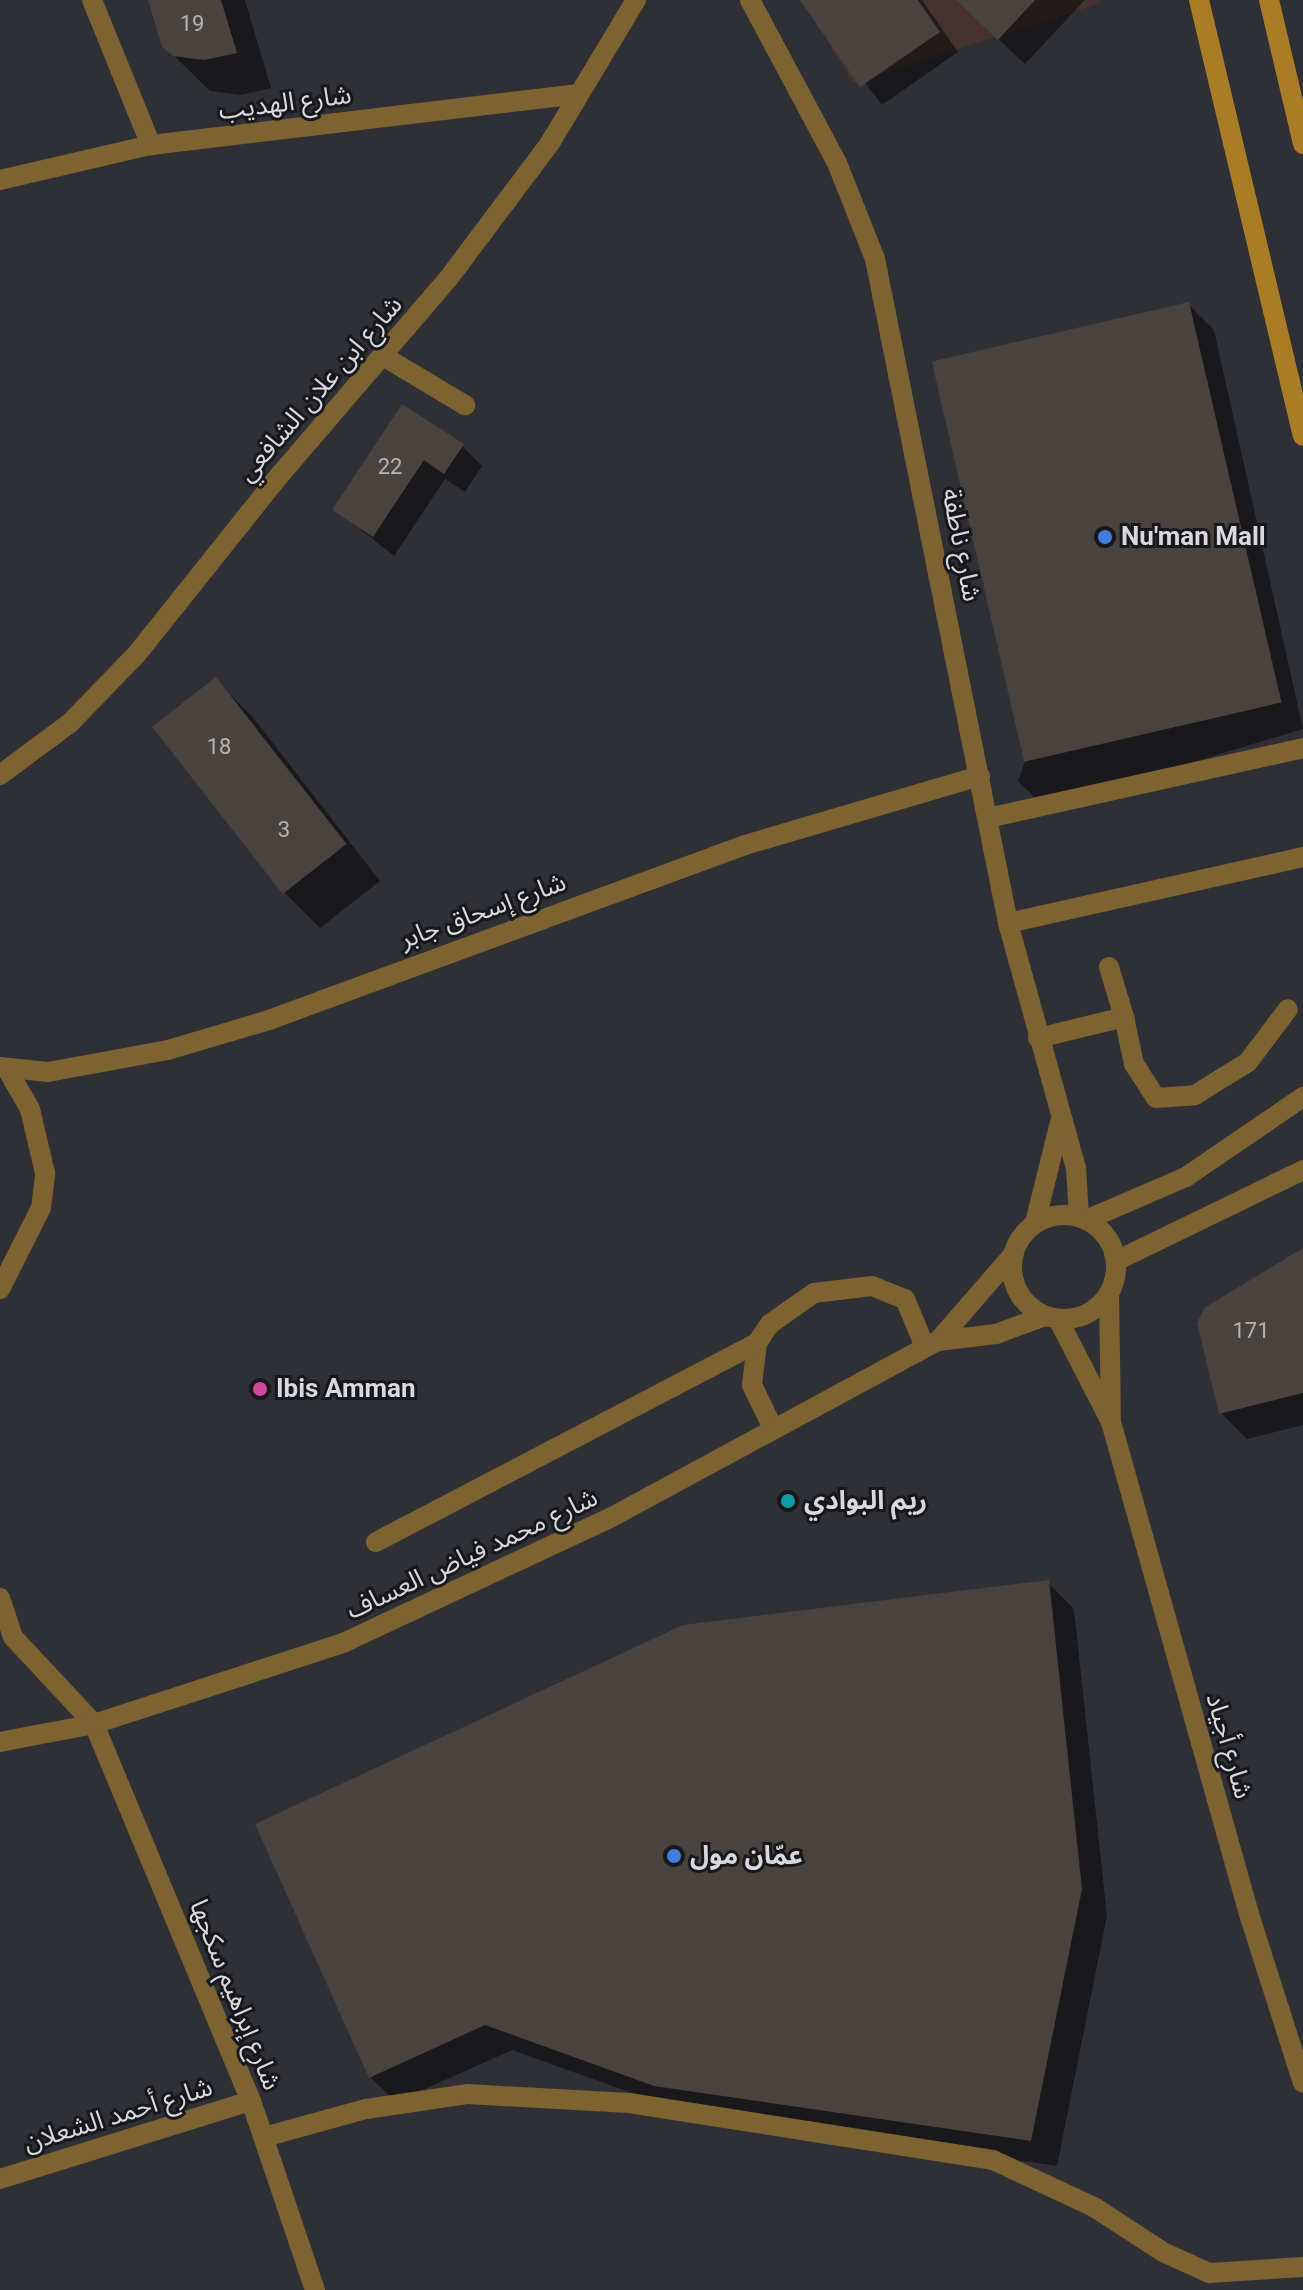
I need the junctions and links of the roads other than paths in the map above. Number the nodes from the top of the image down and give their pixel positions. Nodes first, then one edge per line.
1 (92, 0) edge
2 (636, 0) edge
3 (750, 0) edge
4 (1199, 0) edge
5 (1269, 0) edge
6 (579, 94) junction
7 (1303, 144) edge
8 (151, 145) junction
9 (0, 180) edge
10 (383, 356) junction
11 (465, 405) dead end
12 (1303, 436) edge
13 (1303, 748) edge
14 (0, 775) edge
15 (980, 776) junction
16 (988, 818) junction
17 (1303, 857) edge
18 (1008, 923) junction
19 (1109, 967) dead end
20 (1288, 1009) dead end
21 (1124, 1017) junction
22 (1038, 1038) junction
23 (3, 1068) edge
24 (1303, 1097) edge
25 (1060, 1122) junction
26 (1303, 1170) edge
27 (1082, 1218) junction
28 (1035, 1223) junction
29 (1012, 1256) junction
30 (1116, 1261) junction
31 (0, 1289) edge
32 (1109, 1294) junction
33 (1051, 1318) junction
34 (757, 1343) junction
35 (932, 1344) junction
36 (1111, 1422) junction
37 (773, 1428) junction
38 (376, 1542) dead end
39 (0, 1598) edge
40 (94, 1724) junction
41 (0, 1742) edge
42 (1303, 2083) edge
43 (251, 2101) junction
44 (264, 2137) junction
45 (0, 2179) edge
46 (1303, 2267) edge
47 (315, 2290) edge

1 - 8 street
2 - 6 street, شارع ابن علان الشافعي
3 - 15 street, شارع ناطفة
4 - 12 main road
5 - 7 main road
6 - 8 street, شارع الهديب
6 - 10 street, شارع ابن علان الشافعي
8 - 9 street, شارع الهديب
10 - 11 street
10 - 14 street, شارع ابن علان الشافعي
13 - 16 street
15 - 16 street, شارع ناطفة
15 - 23 street, شارع إسحاق جابر
16 - 18 street, شارع ناطفة
17 - 18 street
18 - 22 street, شارع ناطفة
19 - 21 street
20 - 21 street
21 - 22 street
22 - 25 street, شارع ناطفة
23 - 31 street
24 - 27 street
25 - 27 street, شارع ناطفة
25 - 28 street, شارع ناطفة
26 - 30 street
27 - 28 street
27 - 30 street
28 - 29 street
29 - 33 street
29 - 35 street, شارع محمد فياض العساف
30 - 32 street
32 - 33 street
32 - 36 street, شارع أجياد
33 - 35 street, شارع محمد فياض العساف
33 - 36 street, شارع أجياد
34 - 35 street
34 - 37 street
34 - 38 street
35 - 37 street, شارع محمد فياض العساف
36 - 42 street, شارع أجياد
37 - 40 street, شارع محمد فياض العساف
39 - 40 street
40 - 41 street, شارع محمد فياض العساف
40 - 43 street, شارع إبراهيم سكجها
43 - 44 street, شارع إبراهيم سكجها
43 - 45 street, شارع أحمد الشعلان
44 - 46 street
44 - 47 street, شارع إبراهيم سكجها

